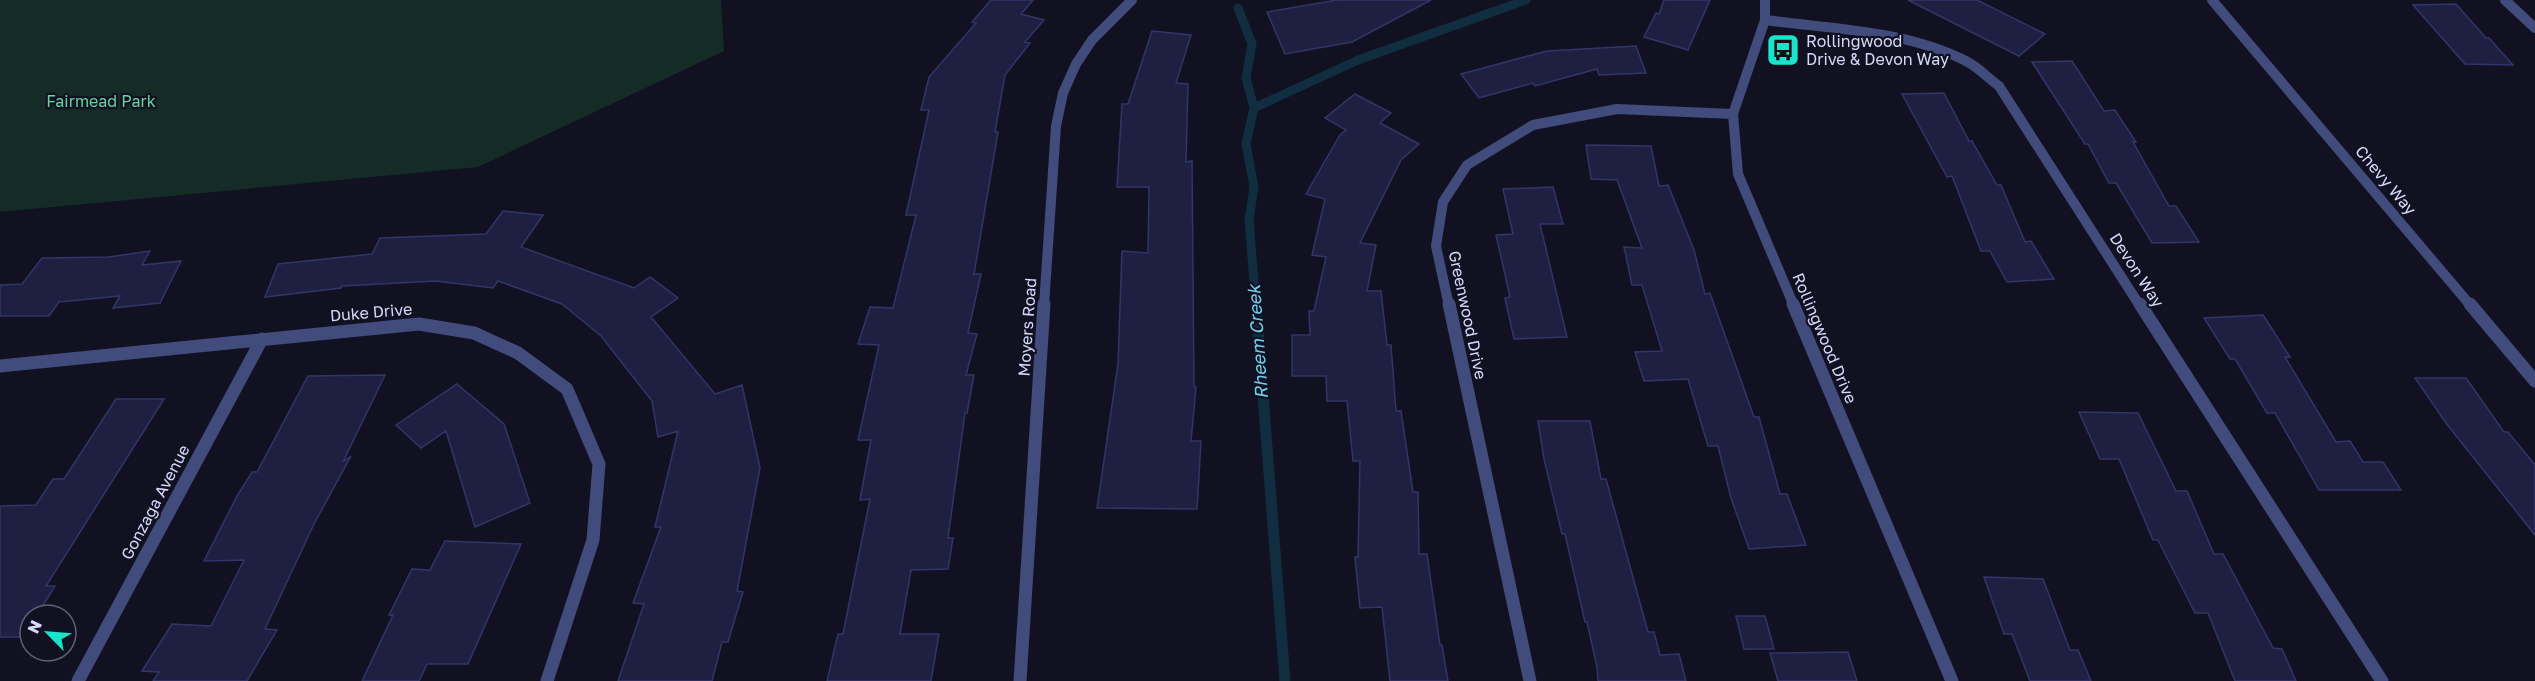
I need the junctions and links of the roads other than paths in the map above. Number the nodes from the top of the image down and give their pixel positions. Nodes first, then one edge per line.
1 (1132, 0) edge
2 (1764, 0) edge
3 (2212, 0) edge
4 (2505, 0) edge
5 (1765, 20) junction
6 (2535, 28) edge
7 (1733, 114) junction
8 (262, 339) junction
9 (0, 366) edge
10 (2535, 381) edge
11 (78, 681) edge
12 (547, 681) edge
13 (1020, 681) edge
14 (1530, 681) edge
15 (1952, 681) edge
16 (2382, 681) edge

1 - 13 street, Moyers Road
2 - 5 street, Rollingwood Drive
3 - 10 street, Chevy Way
4 - 6 street
5 - 7 street, Rollingwood Drive
5 - 16 street, Devon Way
7 - 14 street, Greenwood Drive
7 - 15 street, Rollingwood Drive
8 - 9 street, Duke Drive
8 - 11 street, Gonzaga Avenue
8 - 12 street, Duke Drive

